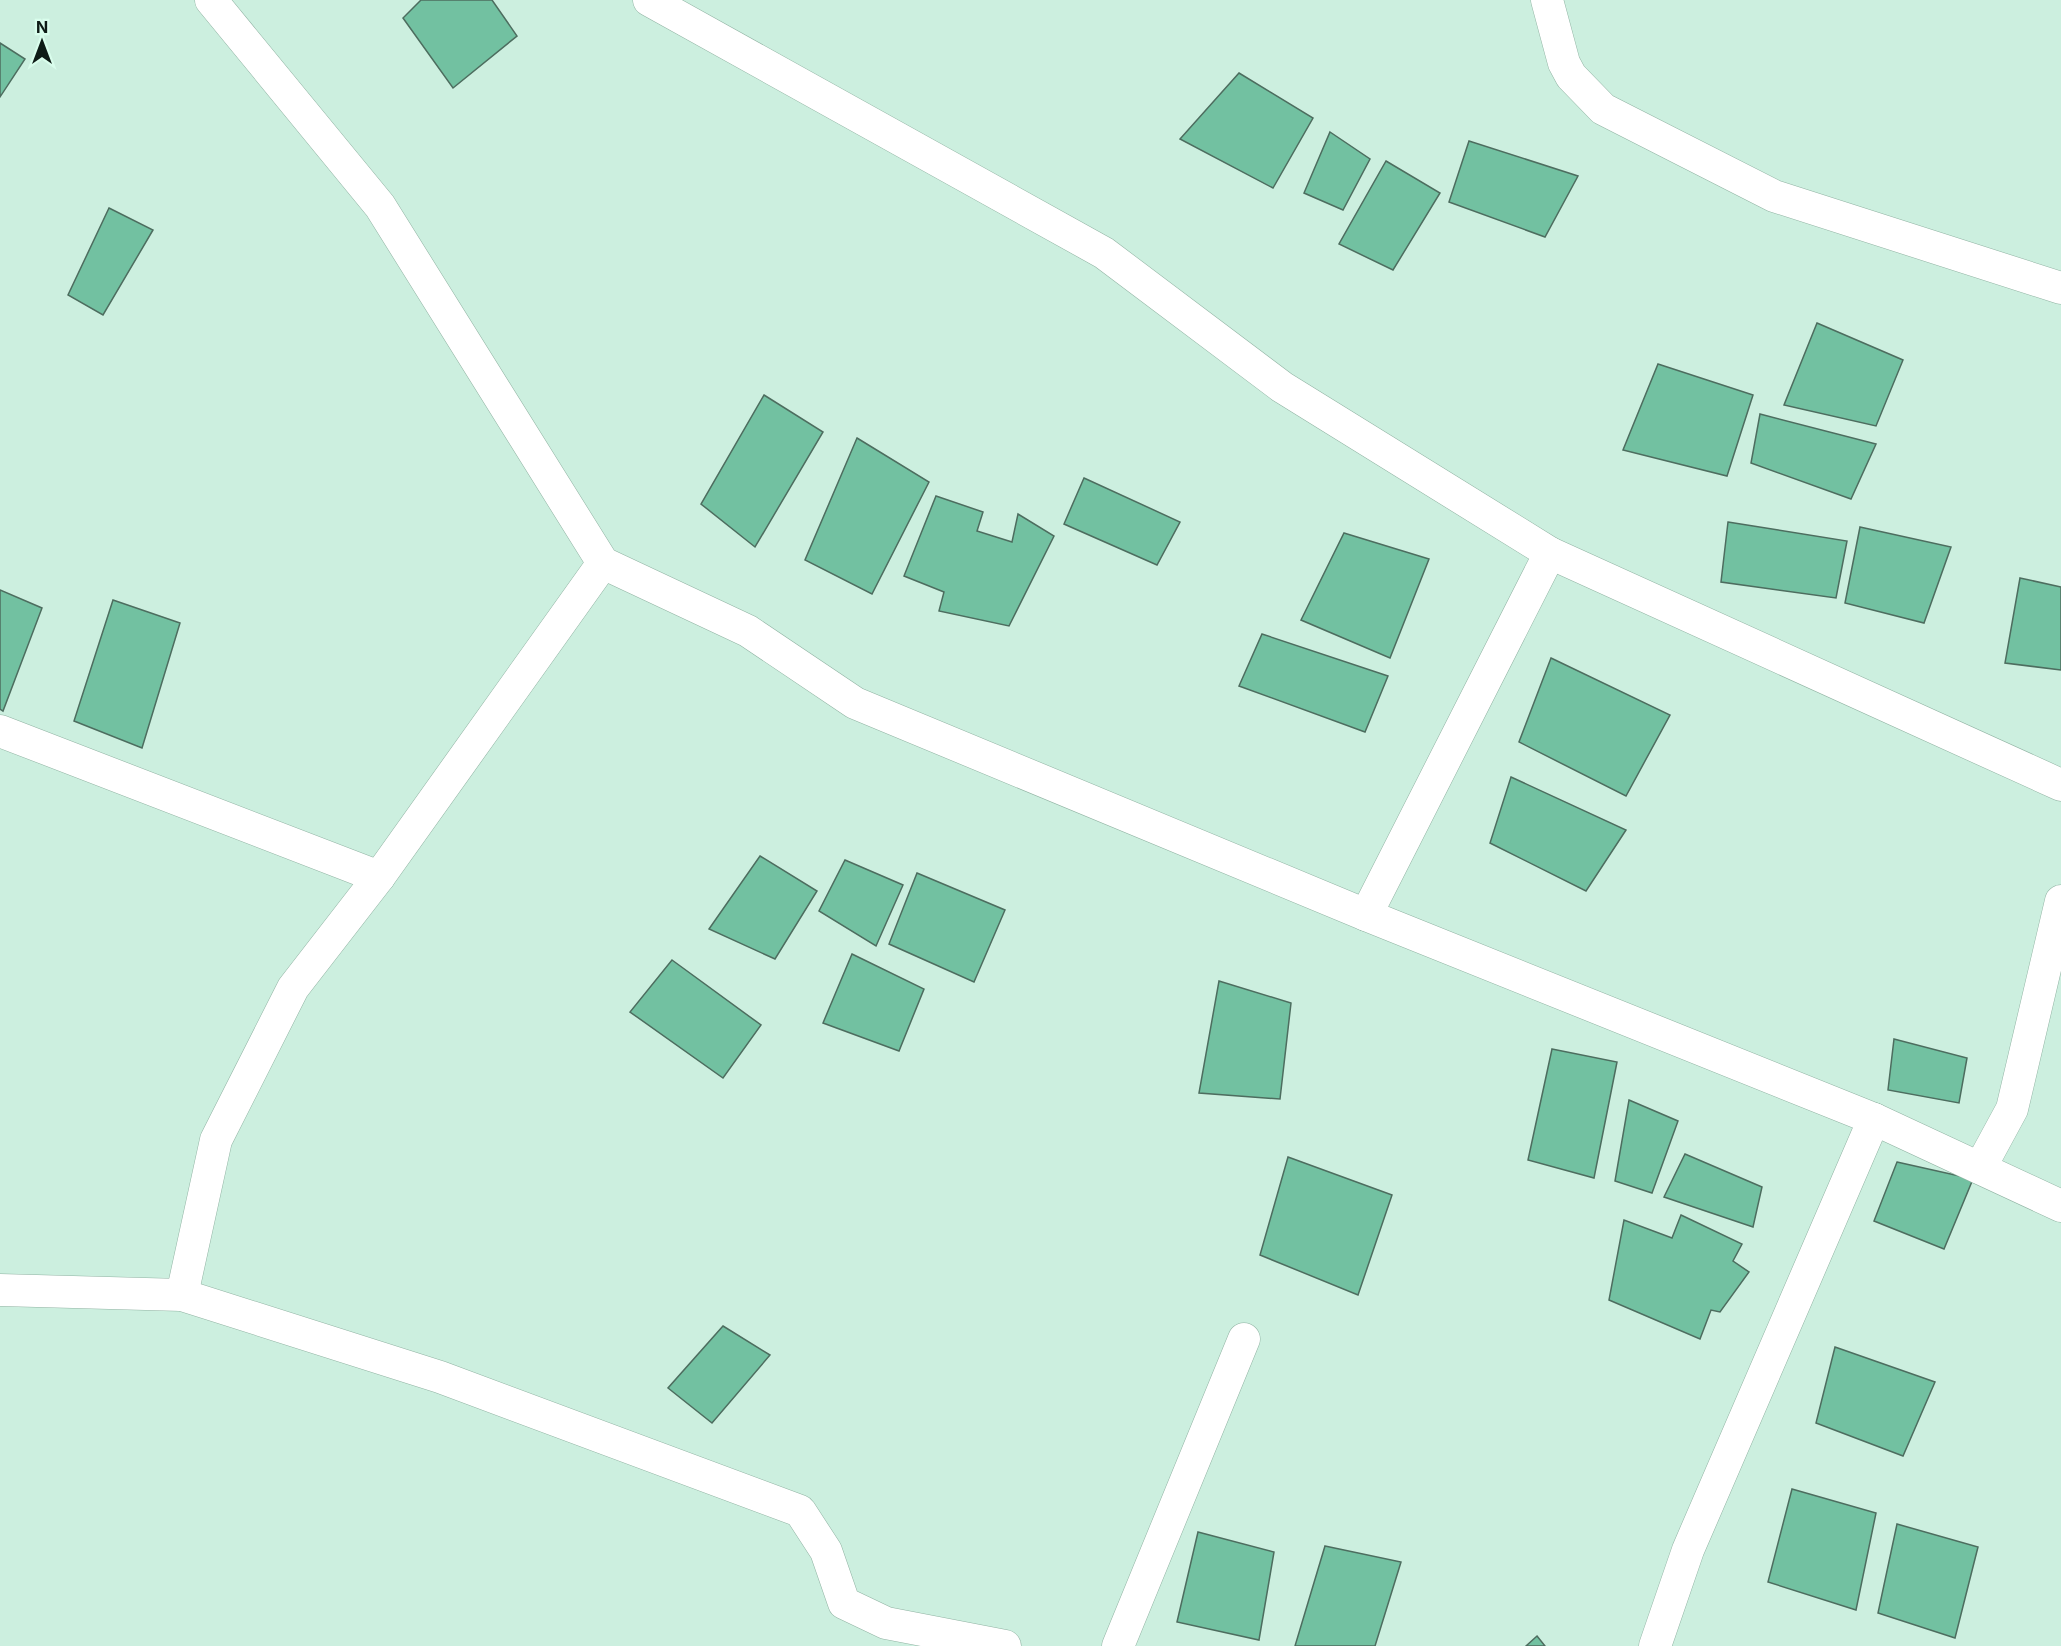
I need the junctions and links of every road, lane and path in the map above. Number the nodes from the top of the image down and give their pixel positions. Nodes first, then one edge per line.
1 (212, 0) edge
2 (649, 0) edge
3 (1547, 0) edge
4 (2061, 288) edge
5 (1550, 553) junction
6 (603, 563) junction
7 (0, 731) edge
8 (2061, 785) edge
9 (379, 877) junction
10 (2061, 901) edge
11 (1366, 915) junction
12 (1874, 1119) junction
13 (1980, 1168) junction
14 (2061, 1206) edge
15 (0, 1290) edge
16 (182, 1294) junction
17 (1244, 1339) dead end
18 (1005, 1646) edge
19 (1118, 1646) edge
20 (1655, 1646) edge

1 - 6 street
2 - 5 street
3 - 4 street
5 - 8 street
5 - 11 street
6 - 9 street
6 - 11 street
7 - 9 street
9 - 16 street
10 - 13 street
11 - 12 street
12 - 13 street
12 - 20 street
13 - 14 street
15 - 16 street
16 - 18 street
17 - 19 street

